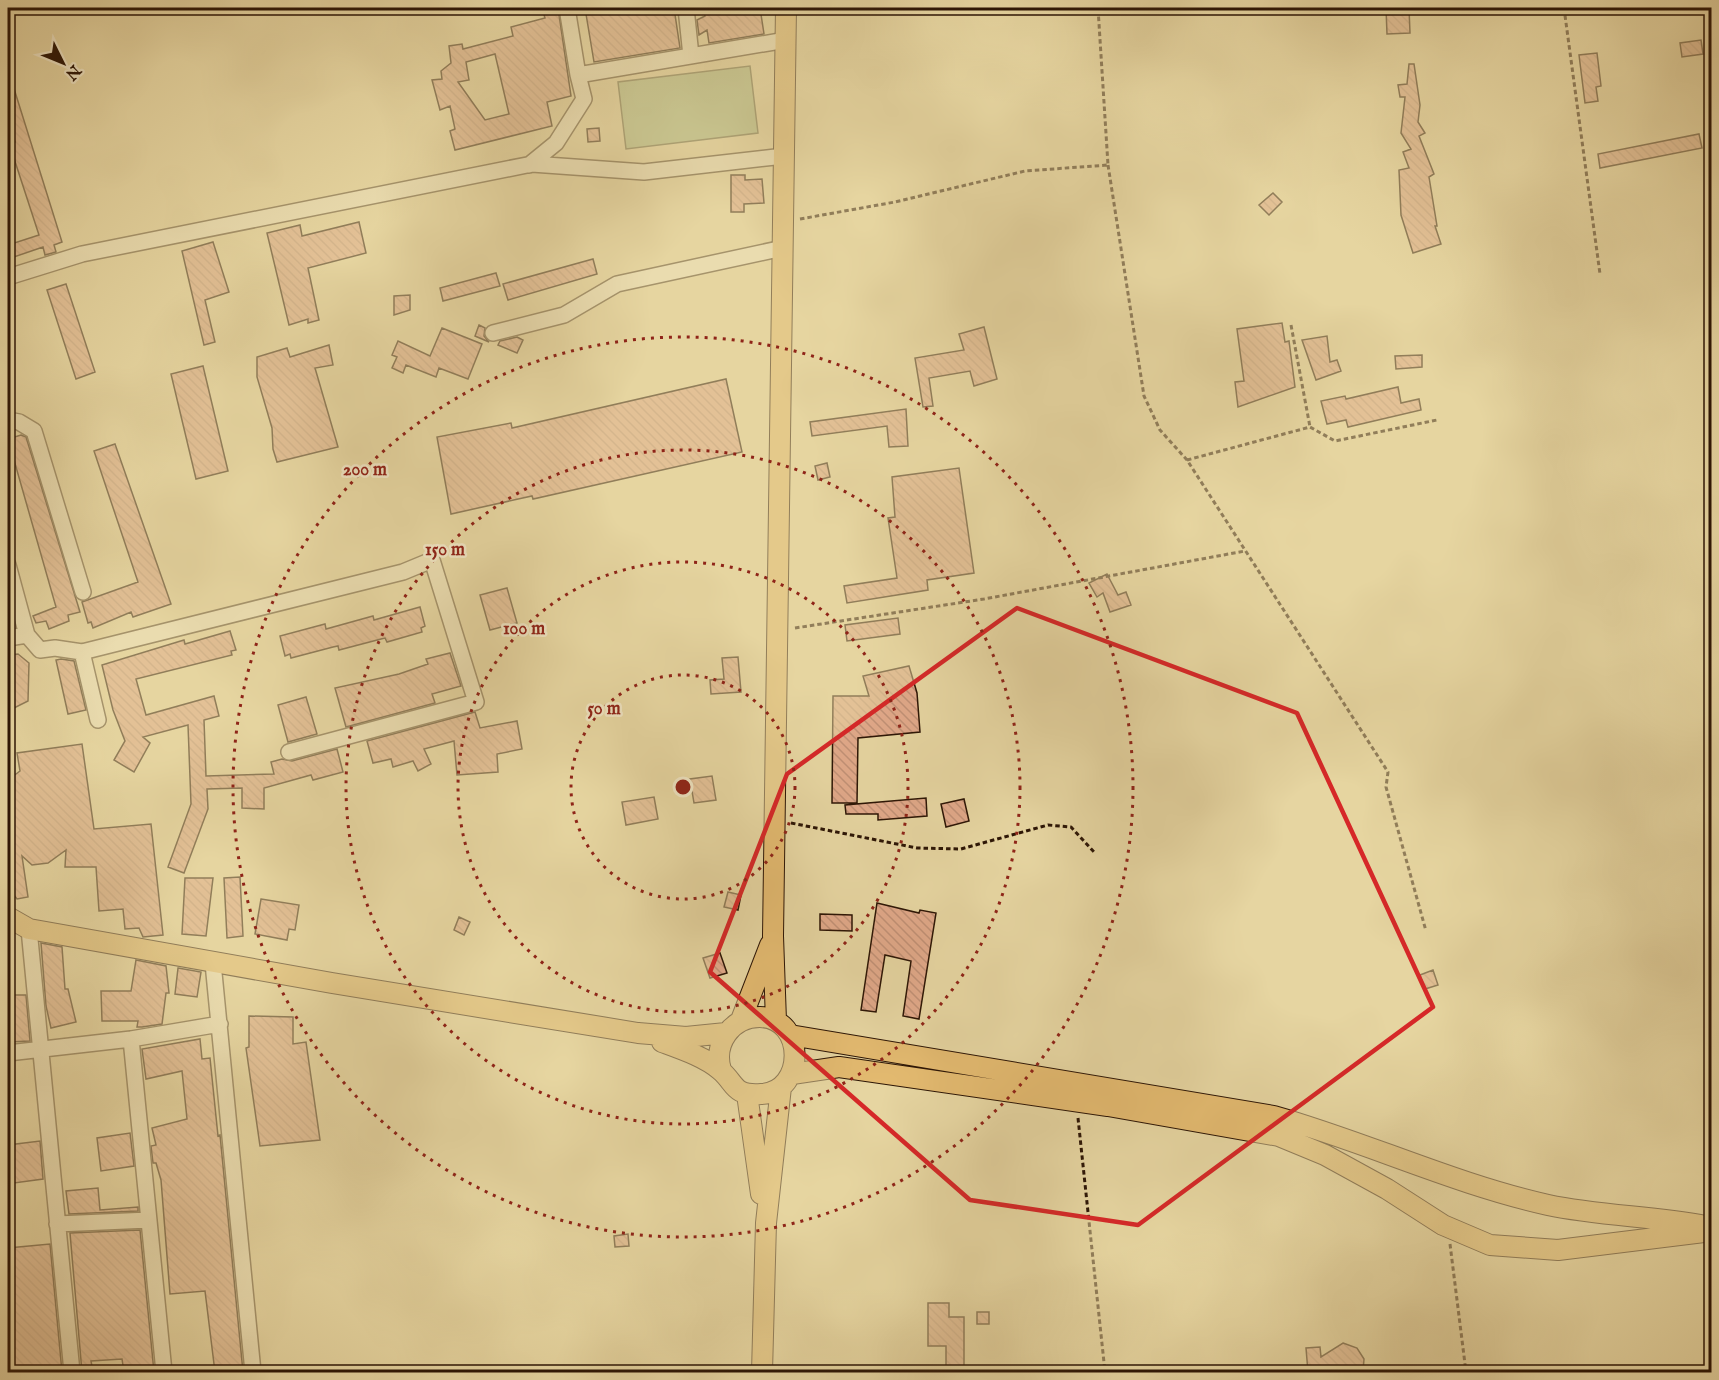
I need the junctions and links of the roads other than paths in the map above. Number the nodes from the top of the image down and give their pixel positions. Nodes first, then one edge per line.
1 (567, 8) edge
2 (686, 8) edge
3 (786, 8) edge
4 (786, 40) junction
5 (691, 56) junction
6 (578, 75) junction
7 (784, 156) junction
8 (529, 165) junction
9 (783, 248) junction
10 (8, 277) edge
11 (493, 333) dead end
12 (8, 420) edge
13 (8, 566) edge
14 (83, 592) dead end
15 (27, 635) junction
16 (8, 638) edge
17 (82, 652) junction
18 (98, 720) dead end
19 (289, 752) dead end
20 (8, 917) edge
21 (29, 929) junction
22 (773, 936) junction
23 (213, 963) junction
24 (741, 1020) junction
25 (776, 1021) junction
26 (220, 1024) junction
27 (638, 1033) junction
28 (726, 1033) junction
29 (790, 1035) junction
30 (131, 1039) junction
31 (39, 1050) junction
32 (8, 1053) edge
33 (721, 1070) junction
34 (786, 1081) junction
35 (747, 1094) junction
36 (149, 1220) junction
37 (766, 1223) junction
38 (57, 1224) junction
39 (1712, 1229) edge
40 (72, 1372) edge
41 (164, 1372) edge
42 (253, 1372) edge
43 (762, 1372) edge

1 - 6 street
2 - 5 street
3 - 4 main road
4 - 5 street
4 - 7 main road
5 - 6 street
6 - 8 street
7 - 8 street
7 - 9 main road
8 - 10 street
9 - 11 street
9 - 22 main road
12 - 14 street
13 - 15 street
15 - 16 street
15 - 17 street
17 - 18 street
17 - 19 street
20 - 21 main road
21 - 23 main road
21 - 31 street
22 - 24 main road
22 - 25 main road
23 - 26 street
23 - 27 main road
24 - 25 main road
24 - 28 main road
25 - 29 main road
26 - 30 street
26 - 42 street
27 - 28 main road
27 - 33 main road
28 - 33 main road
29 - 34 main road
29 - 39 main road
30 - 31 street
30 - 36 street
31 - 32 street
31 - 38 street
33 - 35 main road
34 - 35 main road
34 - 37 main road
34 - 39 main road
35 - 37 main road
36 - 38 street
36 - 41 street
37 - 43 main road
38 - 40 street

